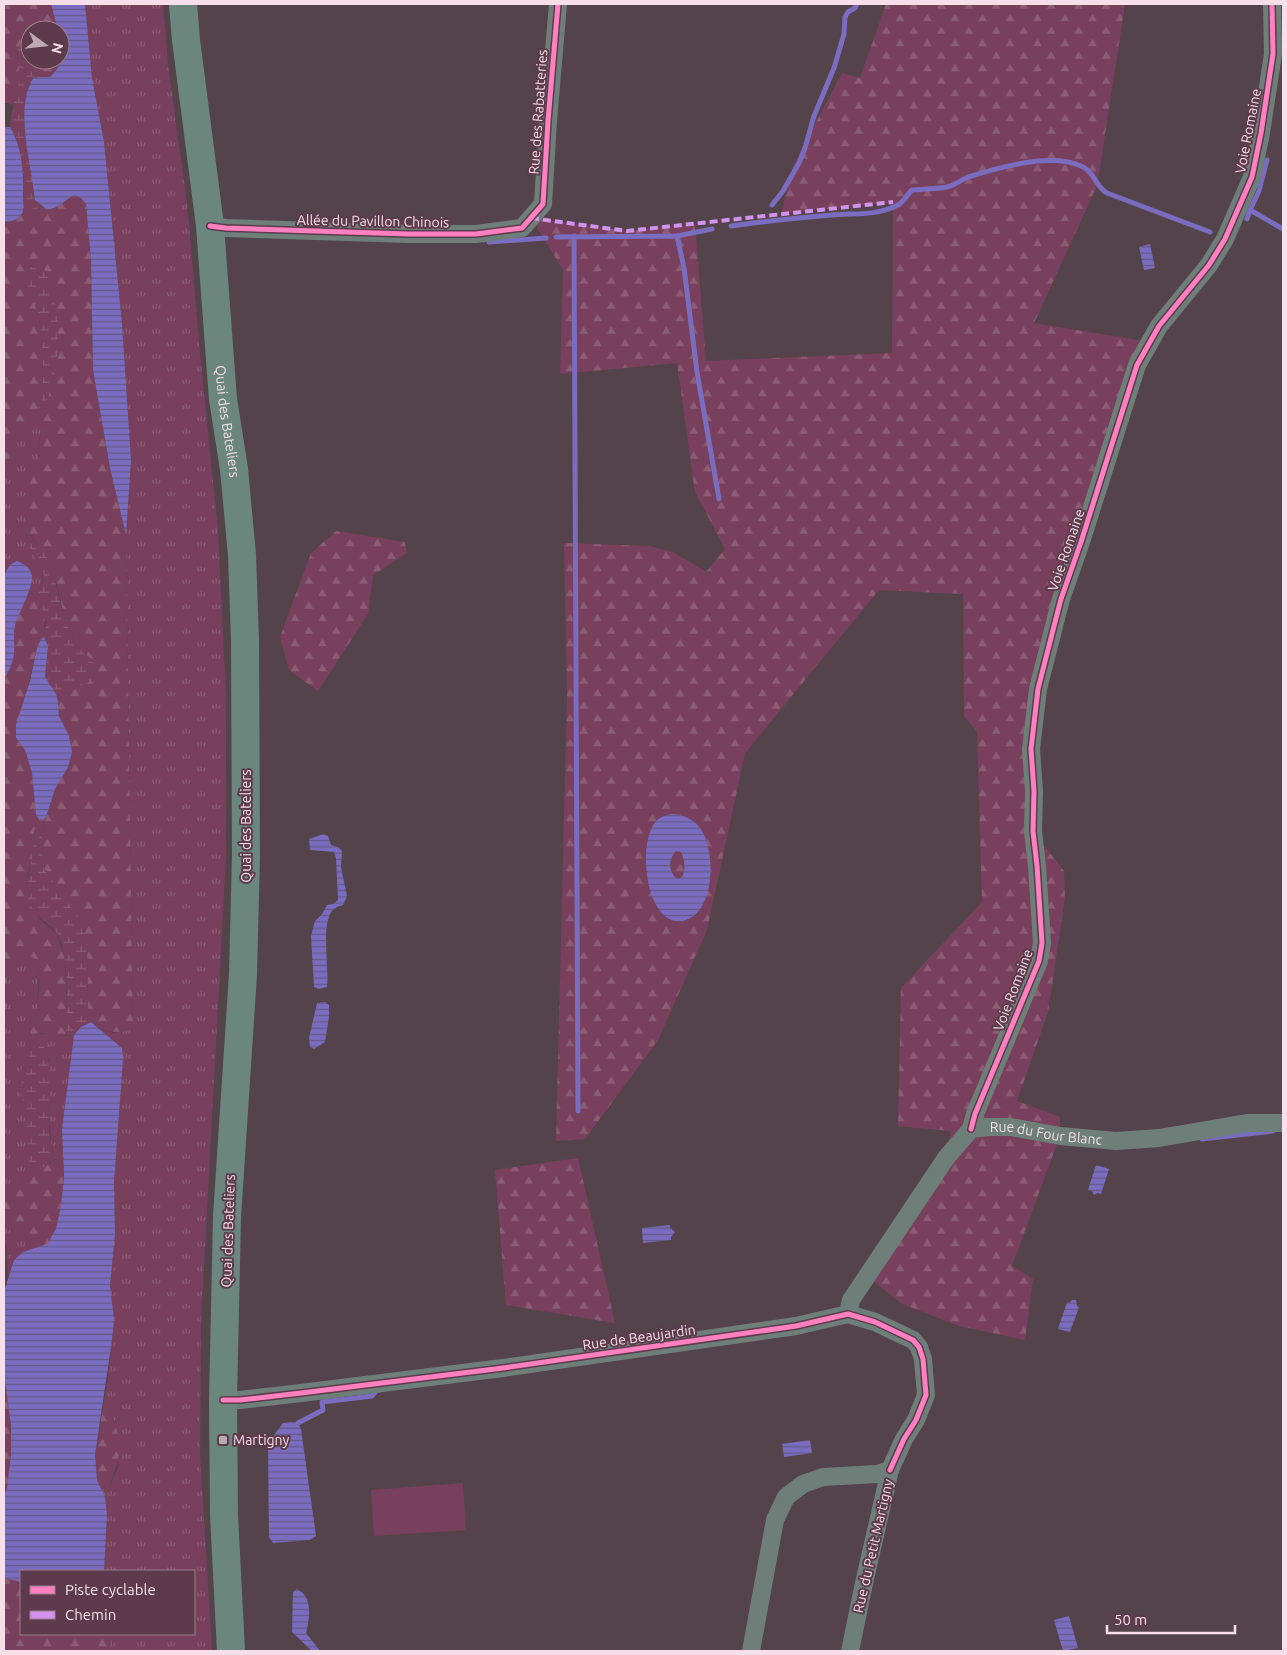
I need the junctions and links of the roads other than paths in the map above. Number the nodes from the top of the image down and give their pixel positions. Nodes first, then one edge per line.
1 (182, 4) edge
2 (558, 4) edge
3 (1272, 4) edge
4 (1278, 54) edge
5 (532, 218) joint
6 (210, 226) junction
7 (1283, 1123) edge
8 (970, 1129) junction
9 (848, 1314) junction
10 (223, 1400) junction
11 (890, 1470) junction
12 (232, 1651) edge
13 (751, 1651) edge
14 (850, 1651) edge

1 - 6 main road, Quai des Bateliers
2 - 5 street, Rue des Rabatteries
3 - 4 street, Voie Romaine
4 - 8 street, Voie Romaine
5 - 6 street, Allée du Pavillon Chinois
6 - 10 main road, Quai des Bateliers
7 - 8 street, Rue du Four Blanc
8 - 9 street, Rue du Four Blanc
9 - 10 street, Rue de Beaujardin
9 - 11 street, Rue de Beaujardin
10 - 12 main road, Quai des Bateliers
11 - 13 street, Rue du Petit Martigny
11 - 14 street, Rue du Petit Martigny

